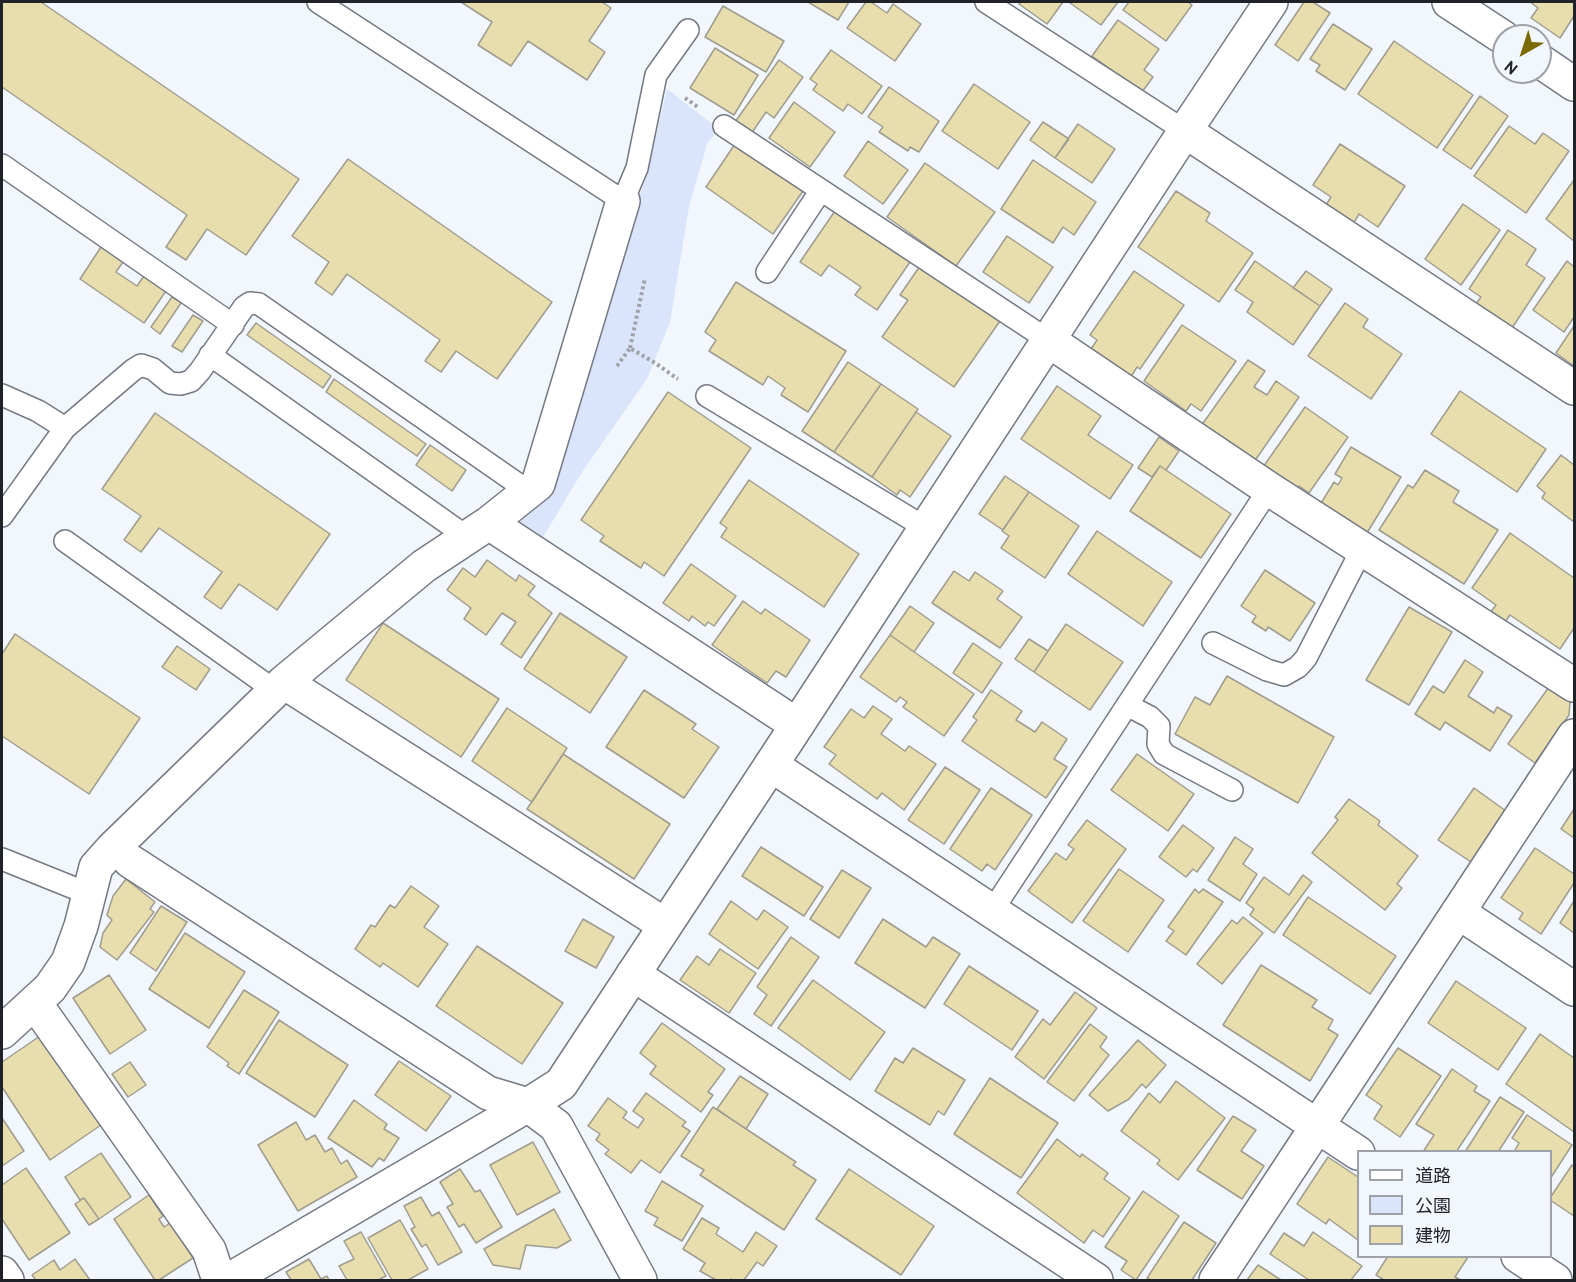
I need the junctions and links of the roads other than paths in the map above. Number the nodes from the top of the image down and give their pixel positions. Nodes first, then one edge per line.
1 (318, 2) edge
2 (986, 2) edge
3 (1271, 2) edge
4 (1449, 2) edge
5 (688, 30) dead end
6 (1492, 30) edge
7 (1552, 69) edge
8 (1575, 84) edge
9 (724, 126) dead end
10 (1185, 131) junction
11 (2, 165) edge
12 (821, 190) junction
13 (622, 201) junction
14 (766, 272) dead end
15 (233, 325) junction
16 (1048, 340) junction
17 (210, 355) junction
18 (1575, 388) edge
19 (2, 395) edge
20 (707, 396) dead end
21 (65, 428) junction
22 (1269, 489) junction
23 (528, 491) junction
24 (2, 516) edge
25 (926, 528) junction
26 (478, 530) junction
27 (65, 541) dead end
28 (1362, 549) junction
29 (1214, 643) dead end
30 (1575, 685) edge
31 (279, 686) junction
32 (1127, 705) junction
33 (797, 725) junction
34 (1575, 736) edge
35 (771, 765) junction
36 (1232, 790) dead end
37 (121, 854) junction
38 (2, 859) edge
39 (89, 894) junction
40 (992, 911) junction
41 (1458, 912) junction
42 (665, 925) junction
43 (633, 974) junction
44 (1575, 989) edge
45 (35, 1003) junction
46 (2, 1032) edge
47 (528, 1105) junction
48 (1316, 1126) junction
49 (1357, 1152) edge
50 (1520, 1258) edge
51 (2, 1273) edge
52 (639, 1280) edge
53 (7, 1281) edge
54 (219, 1281) edge
55 (229, 1281) edge
56 (1096, 1281) edge
57 (1216, 1281) edge
58 (1555, 1281) edge

1 - 13 lane
2 - 10 lane
3 - 10 street
4 - 6 street
5 - 13 lane
7 - 8 street
9 - 12 lane
10 - 16 street
10 - 18 street
11 - 15 lane
12 - 14 lane
12 - 16 lane
13 - 23 street
15 - 17 lane
15 - 23 lane
16 - 22 street
16 - 25 street
17 - 21 lane
17 - 26 lane
19 - 21 lane
20 - 25 lane
21 - 24 lane
22 - 28 street
22 - 32 lane
23 - 26 street
25 - 33 street
26 - 31 street
26 - 33 street
27 - 31 lane
28 - 29 lane
28 - 30 street
31 - 37 street
31 - 42 street
32 - 36 lane
32 - 40 lane
33 - 35 street
34 - 41 street
35 - 40 street
35 - 42 street
37 - 39 street
37 - 47 street
38 - 39 lane
39 - 45 street
40 - 48 street
41 - 44 street
41 - 48 street
42 - 43 street
43 - 47 street
43 - 56 street
45 - 46 street
45 - 54 street
47 - 52 street
47 - 55 street
48 - 49 street
48 - 57 street
50 - 58 street
51 - 53 street

